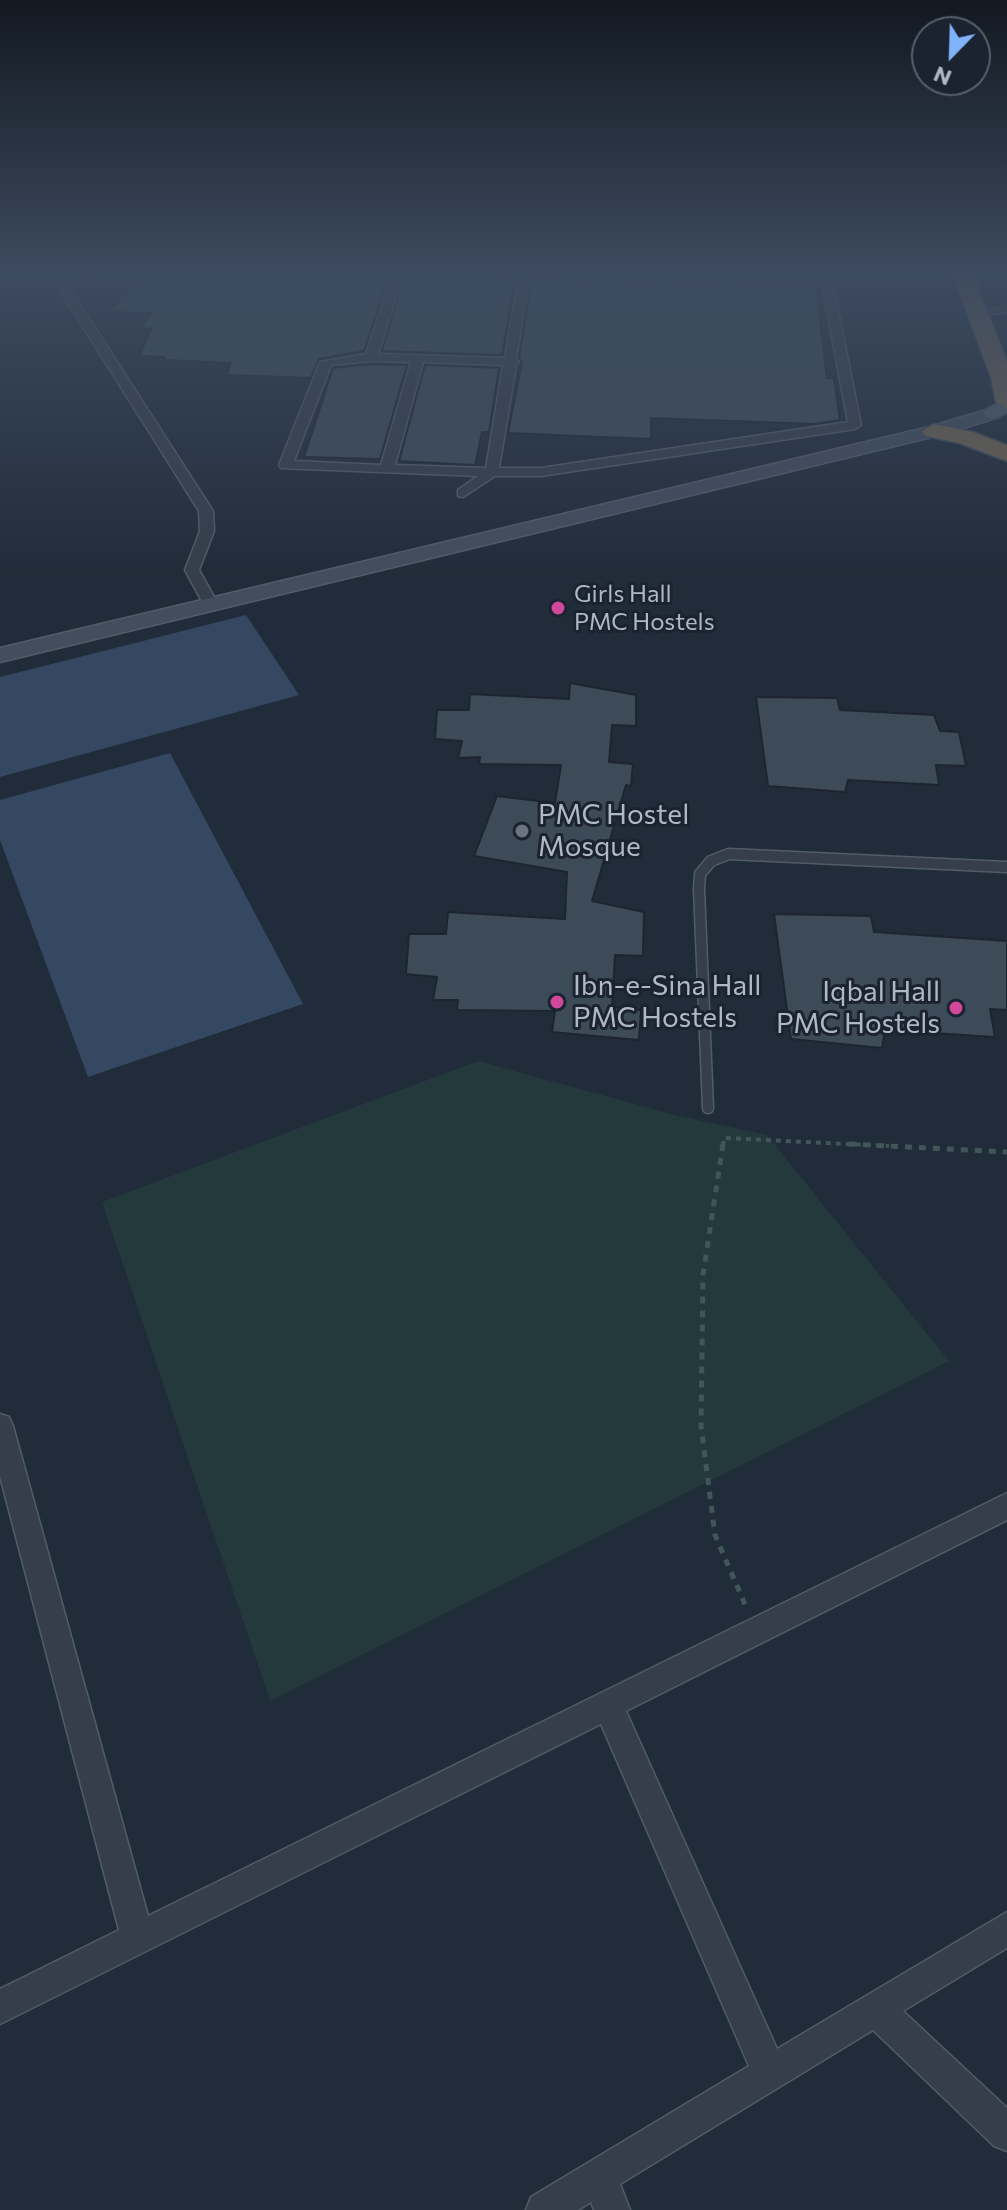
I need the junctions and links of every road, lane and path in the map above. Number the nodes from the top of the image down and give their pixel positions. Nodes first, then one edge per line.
1 (118, 373) edge
2 (322, 373) edge
3 (414, 373) edge
4 (511, 373) edge
5 (845, 373) edge
6 (1001, 373) edge
7 (1002, 377) junction
8 (1003, 408) edge
9 (968, 420) junction
10 (934, 431) junction
11 (1007, 454) edge
12 (387, 469) junction
13 (492, 472) junction
14 (463, 493) dead end
15 (210, 604) junction
16 (0, 655) edge
17 (1007, 867) edge
18 (708, 1108) dead end
19 (1007, 1152) edge
20 (0, 1426) edge
21 (1007, 1506) edge
22 (756, 1629) junction
23 (607, 1703) junction
24 (1007, 1929) edge
25 (138, 1938) junction
26 (0, 2007) edge
27 (876, 2009) junction
28 (770, 2073) junction
29 (1007, 2133) edge
30 (606, 2194) edge
31 (544, 2210) edge

1 - 15 street
2 - 12 street
3 - 12 street
4 - 13 street
5 - 13 street
6 - 7 highway
7 - 8 highway
7 - 9 highway
8 - 9 street
9 - 10 street
10 - 11 highway
10 - 15 street
12 - 13 street
13 - 14 street
15 - 16 street
17 - 18 lane
19 - 22 path
20 - 25 street
21 - 22 street
22 - 23 street
23 - 25 street
23 - 28 street
24 - 27 street
25 - 26 street
27 - 28 street
27 - 29 street
28 - 30 street
30 - 31 street

